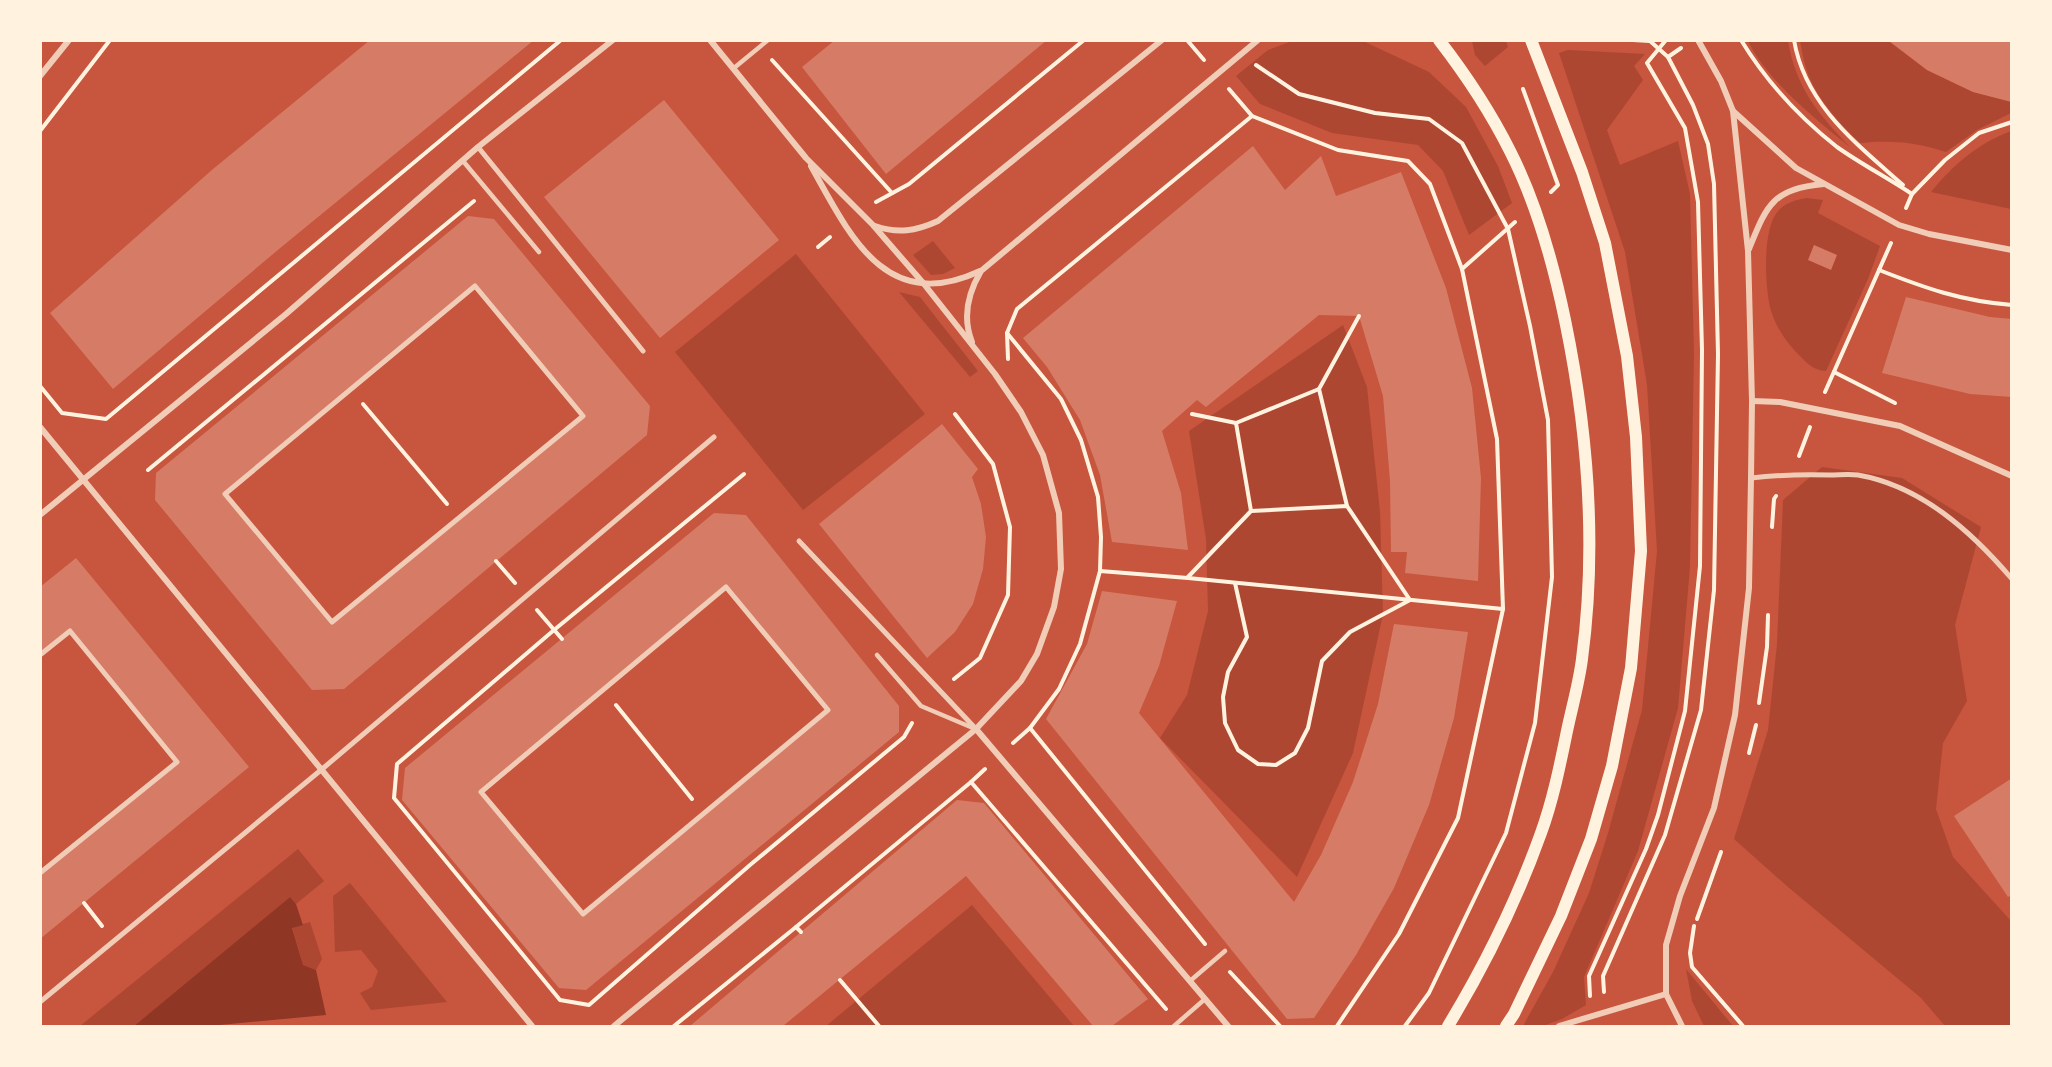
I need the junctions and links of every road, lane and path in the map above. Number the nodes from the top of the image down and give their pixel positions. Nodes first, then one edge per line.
1 (69, 40) edge
2 (110, 40) edge
3 (561, 40) edge
4 (613, 40) edge
5 (710, 40) edge
6 (768, 40) edge
7 (1084, 40) edge
8 (1162, 40) edge
9 (1187, 40) edge
10 (1258, 40) edge
11 (1439, 40) edge
12 (1531, 40) edge
13 (1633, 40) edge
14 (1666, 40) edge
15 (1698, 40) edge
16 (1741, 40) edge
17 (1794, 40) edge
18 (1684, 46) dead end
19 (760, 47) junction
20 (1660, 48) junction
21 (1245, 52) junction
22 (1668, 57) junction
23 (734, 68) junction
24 (1217, 75) junction
25 (40, 76) edge
26 (1733, 111) junction
27 (1252, 116) junction
28 (2012, 122) edge
29 (40, 131) edge
30 (478, 147) junction
31 (806, 158) junction
32 (463, 161) junction
33 (1825, 184) junction
34 (487, 189) junction
35 (892, 193) junction
36 (1912, 194) junction
37 (859, 212) junction
38 (873, 225) junction
39 (1899, 225) junction
40 (2012, 250) edge
41 (1748, 251) junction
42 (539, 252) dead end
43 (1879, 270) junction
44 (981, 271) junction
45 (924, 284) junction
46 (2012, 305) edge
47 (1359, 316) dead end
48 (308, 338) junction
49 (313, 344) dead end
50 (974, 348) junction
51 (643, 351) dead end
52 (1008, 364) dead end
53 (40, 386) edge
54 (351, 389) junction
55 (1319, 389) junction
56 (1752, 402) junction
57 (1817, 409) junction
58 (954, 414) dead end
59 (1192, 414) dead end
60 (1236, 423) junction
61 (40, 427) edge
62 (714, 437) dead end
63 (148, 470) dead end
64 (744, 474) dead end
65 (1792, 474) junction
66 (2012, 476) edge
67 (1751, 478) junction
68 (83, 480) junction
69 (1774, 499) dead end
70 (1347, 506) junction
71 (1251, 511) junction
72 (40, 515) edge
73 (459, 518) junction
74 (798, 541) dead end
75 (1100, 571) dead end
76 (1188, 578) junction
77 (2012, 579) edge
78 (1235, 583) junction
79 (1410, 600) junction
80 (1503, 609) junction
81 (40, 655) edge
82 (877, 655) dead end
83 (603, 690) junction
84 (940, 691) junction
85 (921, 706) junction
86 (976, 729) junction
87 (321, 770) junction
88 (970, 782) dead end
89 (704, 813) junction
90 (40, 873) edge
91 (84, 903) dead end
92 (796, 927) junction
93 (801, 932) dead end
94 (114, 941) junction
95 (1225, 951) dead end
96 (840, 980) dead end
97 (1190, 981) junction
98 (1666, 994) junction
99 (1205, 999) junction
100 (40, 1002) edge
101 (1605, 1013) junction
102 (1592, 1016) junction
103 (532, 1026) edge
104 (614, 1026) edge
105 (674, 1026) edge
106 (879, 1026) edge
107 (1174, 1026) edge
108 (1228, 1026) edge
109 (1337, 1026) edge
110 (1405, 1026) edge
111 (1448, 1026) edge
112 (1506, 1026) edge
113 (1559, 1026) edge
114 (1682, 1026) edge

1 - 25 street
2 - 29 path
3 - 53 path
4 - 30 street
5 - 23 street
6 - 19 lane
7 - 35 path
8 - 38 street
9 - 24 path
10 - 21 street
11 - 111 main road
12 - 112 main road
13 - 20 path
14 - 20 path
15 - 26 street
16 - 36 path
17 - 36 path
18 - 22 path
19 - 23 lane
19 - 35 path
20 - 22 path
20 - 102 path
21 - 24 street
21 - 110 path
22 - 101 path
23 - 31 street
24 - 27 path
24 - 44 street
26 - 33 street
26 - 41 street
27 - 52 path
27 - 80 path
28 - 36 path
30 - 32 street
30 - 51 street
31 - 37 street
31 - 45 street
32 - 34 lane
32 - 68 street
33 - 39 street
33 - 41 street
34 - 42 lane
34 - 48 path
35 - 37 path
36 - 39 path
37 - 38 street
38 - 45 street
39 - 40 street
39 - 43 path
41 - 56 street
43 - 46 path
43 - 57 path
44 - 45 street
44 - 50 street
45 - 50 street
47 - 55 path
48 - 49 path
48 - 63 path
50 - 86 street
54 - 73 path
54 - 73 street
54 - 73 street
55 - 60 path
55 - 70 path
56 - 57 street
56 - 67 street
57 - 65 path
57 - 66 street
58 - 84 path
59 - 60 path
60 - 71 path
61 - 68 street
62 - 87 street
64 - 85 path
65 - 67 street
65 - 69 path
65 - 77 street
67 - 98 street
68 - 72 street
68 - 87 street
70 - 71 path
70 - 79 path
71 - 76 path
74 - 84 street
75 - 76 path
76 - 78 path
78 - 79 path
78 - 79 path
79 - 80 path
80 - 109 path
81 - 90 street
82 - 85 lane
83 - 89 path
83 - 89 street
83 - 89 street
84 - 86 street
85 - 86 lane
86 - 97 street
86 - 104 street
87 - 94 street
87 - 103 street
88 - 92 path
91 - 94 path
92 - 93 path
92 - 105 path
94 - 100 street
95 - 97 lane
96 - 106 path
97 - 99 street
98 - 101 street
98 - 114 street
99 - 107 lane
99 - 108 street
101 - 102 street
102 - 113 street

